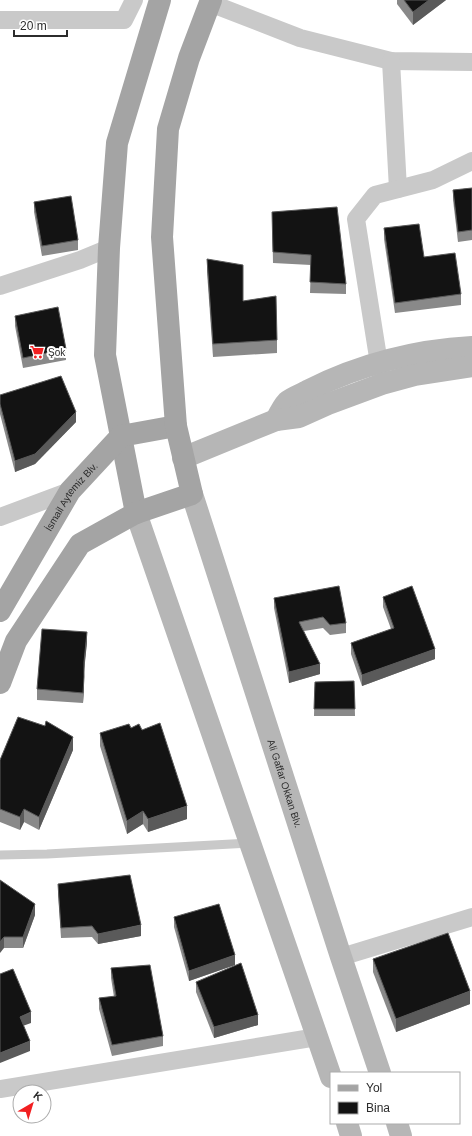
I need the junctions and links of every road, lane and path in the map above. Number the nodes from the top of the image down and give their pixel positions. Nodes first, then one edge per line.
1 (134, 0) edge
2 (160, 0) edge
3 (211, 1) edge
4 (0, 20) edge
5 (391, 61) junction
6 (472, 62) edge
7 (472, 161) edge
8 (398, 189) junction
9 (109, 248) junction
10 (0, 286) edge
11 (472, 347) edge
12 (472, 366) edge
13 (381, 374) junction
14 (176, 426) junction
15 (121, 436) junction
16 (183, 458) junction
17 (70, 491) junction
18 (192, 494) junction
19 (136, 513) junction
20 (0, 517) edge
21 (0, 611) edge
22 (0, 683) edge
23 (250, 843) junction
24 (0, 855) edge
25 (472, 917) edge
26 (341, 958) junction
27 (317, 1037) junction
28 (380, 1072) edge
29 (330, 1074) edge
30 (0, 1089) edge
31 (347, 1124) edge
32 (397, 1124) edge
33 (351, 1136) edge
34 (402, 1136) edge

1 - 4 street
2 - 9 main road
3 - 5 street
3 - 14 main road
5 - 6 street
5 - 8 street
7 - 8 street
8 - 13 street
9 - 10 street
9 - 15 main road
11 - 13 main road
12 - 13 main road
13 - 16 main road
14 - 15 main road
14 - 16 main road
15 - 17 main road, İsmail Aytemiz Blv.
15 - 19 main road
16 - 18 main road
17 - 20 street
17 - 21 main road, İsmail Aytemiz Blv.
18 - 19 main road
18 - 26 main road, Ali Gaffar Okkan Blv.
19 - 22 main road
19 - 23 main road
23 - 24 lane
23 - 27 main road
25 - 26 street
26 - 28 main road, Ali Gaffar Okkan Blv.
27 - 29 main road
27 - 30 street
31 - 33 main road
32 - 34 main road

